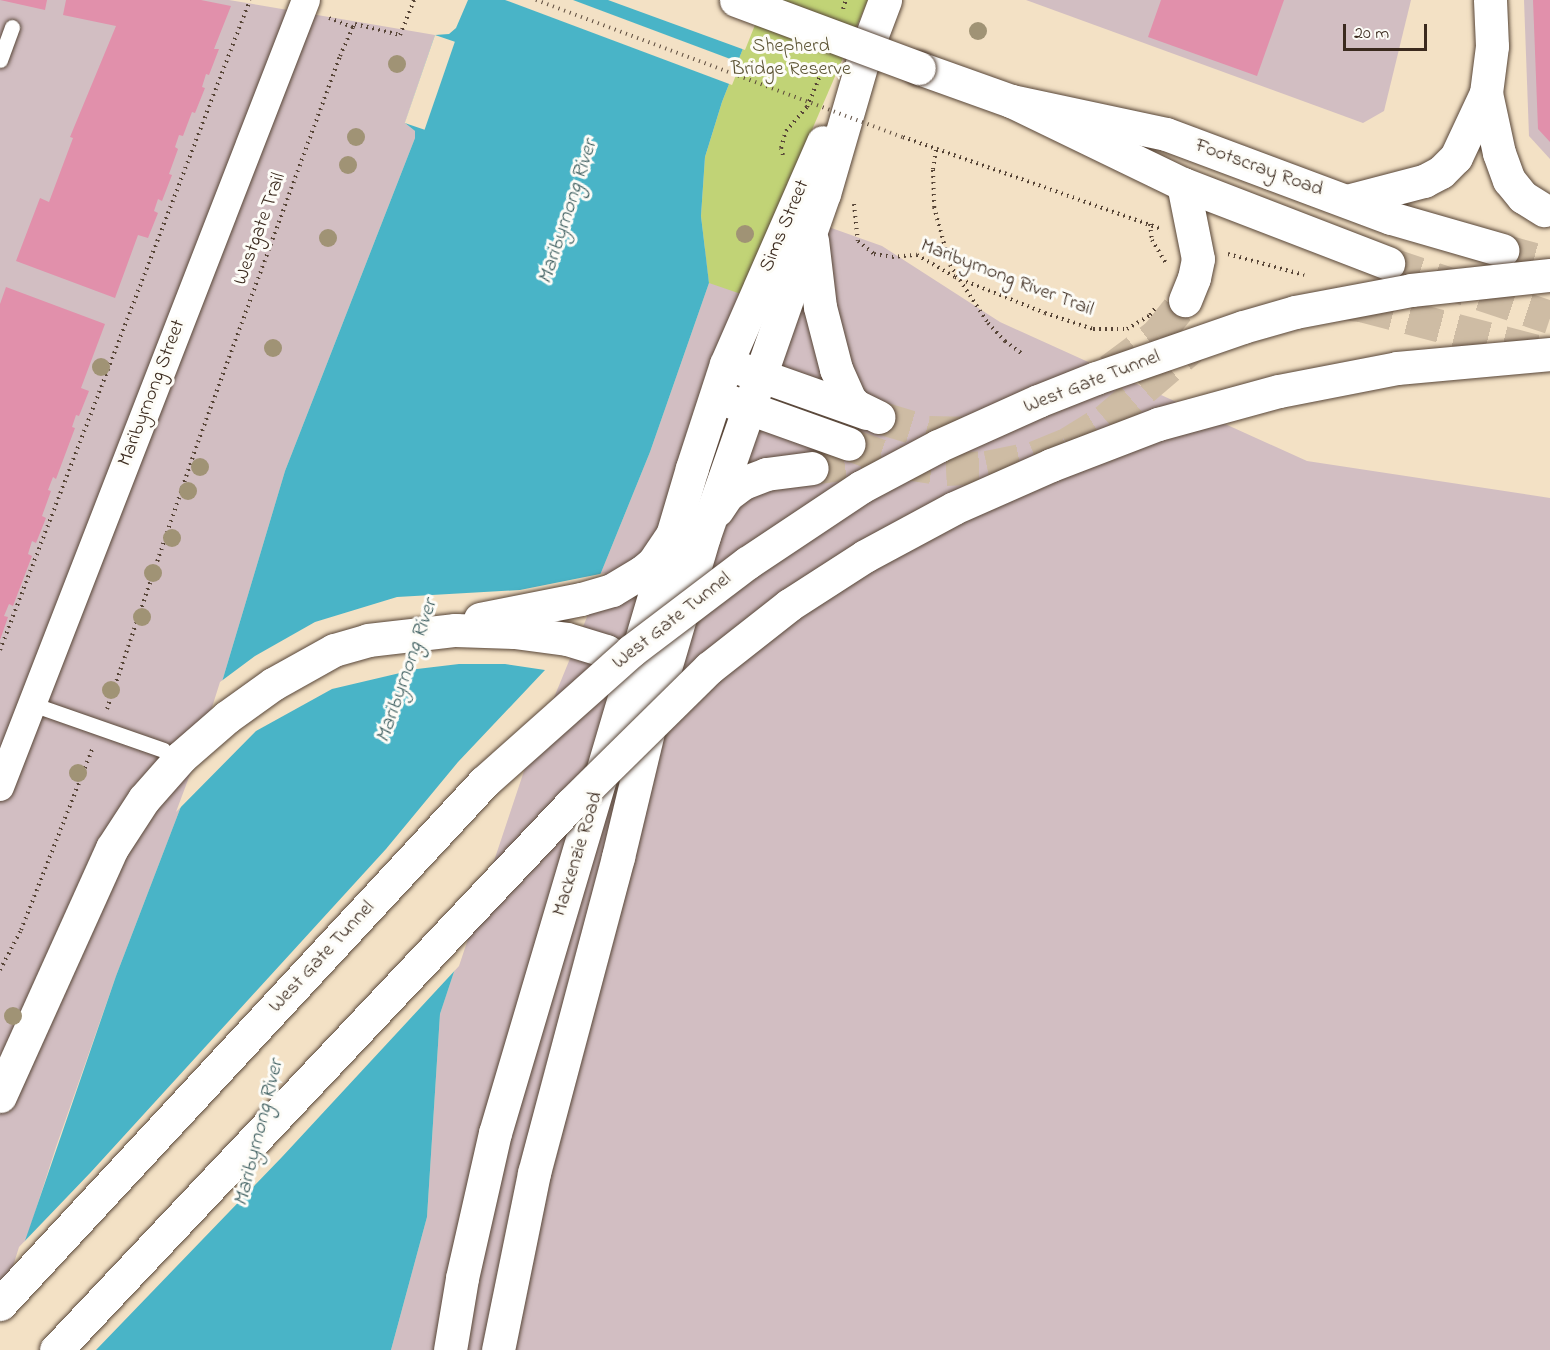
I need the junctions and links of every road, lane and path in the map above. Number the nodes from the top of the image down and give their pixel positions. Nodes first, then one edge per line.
1 (250, 0) edge
2 (306, 0) edge
3 (414, 0) edge
4 (536, 0) edge
5 (736, 0) edge
6 (885, 0) edge
7 (1490, 0) edge
8 (12, 27) dead end
9 (864, 56) junction
10 (0, 60) edge
11 (1486, 93) junction
12 (1011, 101) junction
13 (936, 150) junction
14 (1183, 184) junction
15 (1347, 201) junction
16 (1547, 210) edge
17 (812, 226) junction
18 (1502, 250) tunnel mouth
19 (892, 257) dead end
20 (1388, 263) tunnel mouth
21 (1167, 265) dead end
22 (1550, 275) edge
23 (1171, 303) joint
24 (1022, 354) dead end
25 (1550, 354) edge
26 (726, 364) junction
27 (761, 376) junction
28 (716, 396) junction
29 (750, 408) junction
30 (198, 442) dead end
31 (849, 444) tunnel mouth
32 (812, 468) tunnel mouth
33 (711, 518) junction
34 (674, 532) junction
35 (402, 635) junction
36 (0, 650) edge
37 (634, 667) junction
38 (656, 699) junction
39 (32, 704) junction
40 (163, 750) dead end
41 (2, 774) edge
42 (0, 1096) edge
43 (0, 1304) edge
44 (56, 1350) edge
45 (450, 1350) edge
46 (498, 1350) edge

1 - 36 path
2 - 39 street, Maribyrnong Street
3 - 30 path, Westgate Trail
4 - 13 path, bridge
5 - 12 main road, Footscray Road, bridge
6 - 9 main road, Sims Street
7 - 11 main road
8 - 10 lane
9 - 17 main road, Sims Street
9 - 26 main road, Sims Street
11 - 15 main road
11 - 16 main road
12 - 14 main road, Footscray Road
12 - 15 main road, Footscray Road
13 - 21 path
13 - 24 path, bridge
14 - 20 main road, Footscray Road
14 - 23 main road
15 - 18 main road, Footscray Road
17 - 27 main road, Sims Street
17 - 27 main road
19 - 23 path, Maribyrnong River Trail
22 - 43 main road, West Gate Tunnel, bridge
25 - 44 main road, bridge
26 - 27 main road
26 - 28 main road, Mackenzie Road
27 - 29 main road, Mackenzie Road
28 - 29 main road
28 - 34 main road, Mackenzie Road
29 - 31 main road
29 - 33 main road, Mackenzie Road
32 - 33 main road
33 - 38 main road, Mackenzie Road
34 - 35 main road
34 - 37 main road, Mackenzie Road
35 - 37 main road
35 - 42 main road
37 - 38 main road
37 - 45 main road, Mackenzie Road
38 - 46 main road, Mackenzie Road
39 - 40 lane
39 - 41 street, Maribyrnong Street

